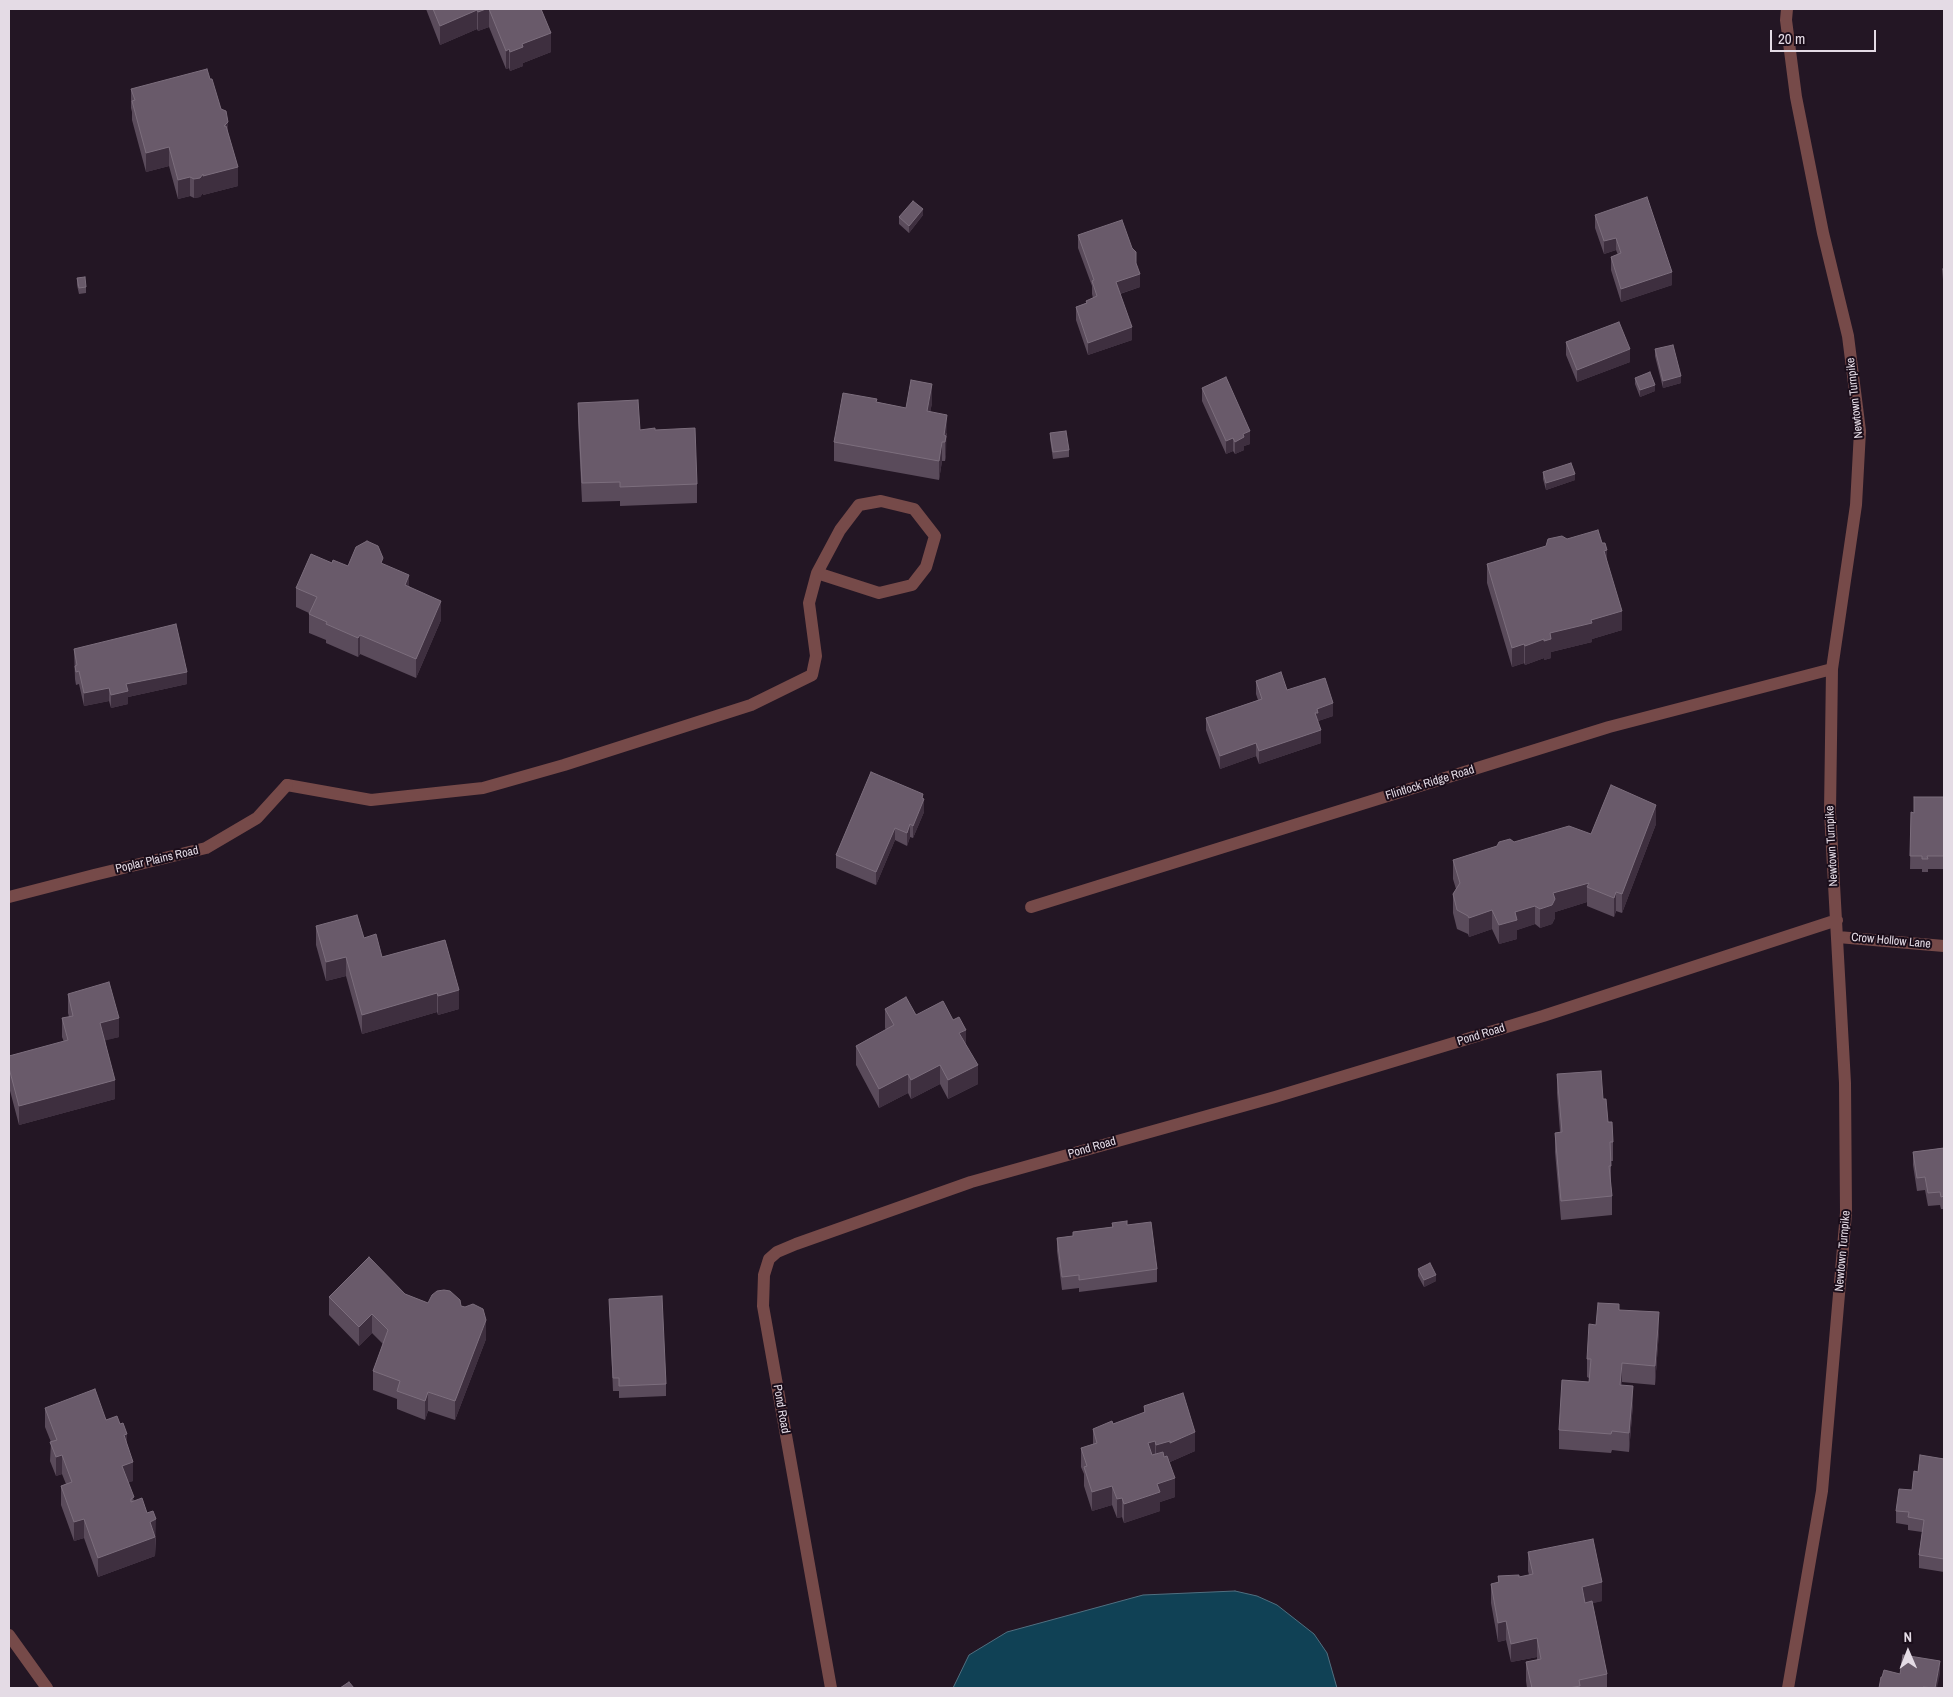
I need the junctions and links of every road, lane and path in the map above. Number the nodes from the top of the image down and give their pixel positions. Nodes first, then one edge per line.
1 (1787, 9) edge
2 (817, 573) junction
3 (1832, 669) junction
4 (9, 897) edge
5 (1031, 907) dead end
6 (1837, 920) junction
7 (1838, 937) junction
8 (1944, 946) edge
9 (9, 1635) edge
10 (47, 1688) edge
11 (831, 1688) edge
12 (1788, 1688) edge

1 - 3 street, Newtown Turnpike
2 - 2 street
2 - 4 street, Poplar Plains Road
3 - 5 street, Flintlock Ridge Road
3 - 6 street, Newtown Turnpike
6 - 7 street, Newtown Turnpike
6 - 11 street, Pond Road
7 - 8 street, Crow Hollow Lane
7 - 12 street, Newtown Turnpike
9 - 10 street

